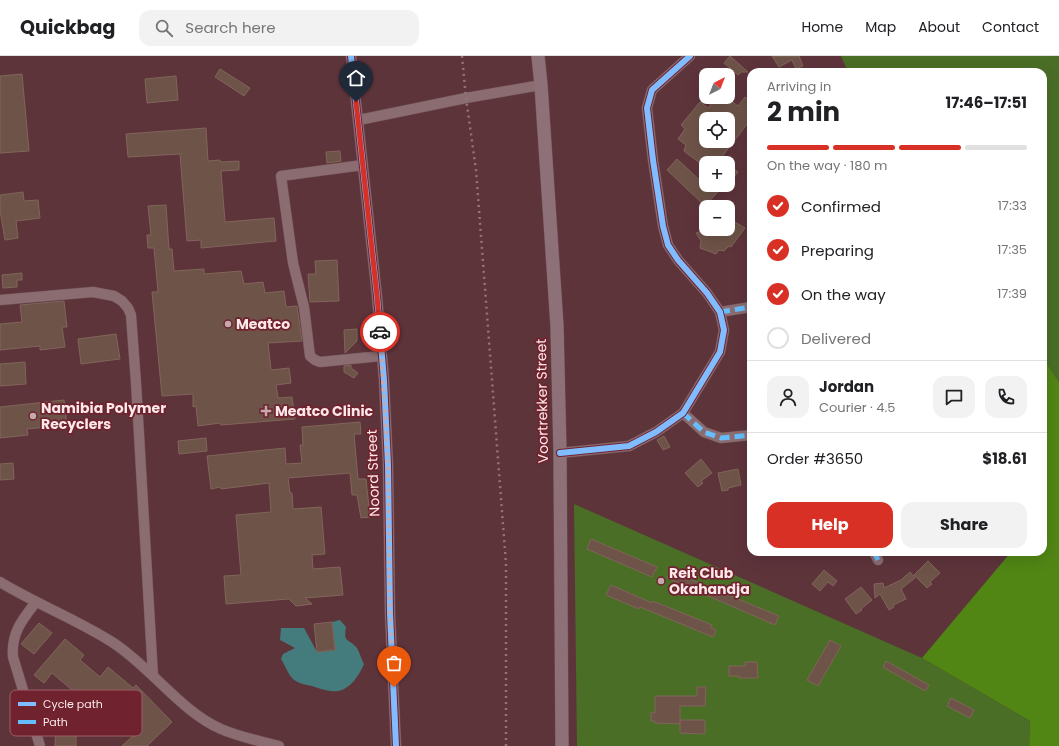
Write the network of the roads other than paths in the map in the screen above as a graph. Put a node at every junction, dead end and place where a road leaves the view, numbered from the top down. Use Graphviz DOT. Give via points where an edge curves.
graph roads {
  1 [pos="351,56"];
  2 [pos="538,56"];
  3 [pos="690,56"];
  4 [pos="541,85"];
  5 [pos="359,120"];
  6 [pos="363,165"];
  7 [pos="0,300"];
  8 [pos="747,308"];
  9 [pos="720,312"];
  10 [pos="381,356"];
  11 [pos="683,413"];
  12 [pos="747,435"];
  13 [pos="560,453"];
  14 [pos="0,582"];
  15 [pos="36,602"];
  16 [pos="153,676"];
  17 [pos="23,690"];
  18 [pos="37,736"];
  19 [pos="40,746"];
  20 [pos="279,746"];
  21 [pos="396,746"];
  22 [pos="562,746"];
  1 -- 5 [label="street, Noord Street"];
  2 -- 4 [label="main road, Voortrekker Street"];
  3 -- 9 [label="street" via="652,90 647,108 653,160 668,245"];
  4 -- 5 [label="street"];
  4 -- 13 [label="main road, Voortrekker Street" via="557,326"];
  5 -- 6 [label="street, Noord Street"];
  6 -- 10 [label="street, Noord Street"];
  6 -- 10 [label="street" via="281,176 310,356 320,362"];
  7 -- 16 [label="street" via="93,292 114,296 122,301 131,315"];
  8 -- 9 [label="street"];
  9 -- 11 [label="street" via="724,330 720,352"];
  10 -- 21 [label="street, Noord Street" via="388,465 390,613"];
  11 -- 12 [label="street" via="704,432 721,438"];
  11 -- 13 [label="street" via="656,432 629,446"];
  13 -- 22 [label="main road, Voortrekker Street"];
  14 -- 15 [label="street"];
  15 -- 16 [label="street" via="112,642"];
  15 -- 17 [label="street" via="20,624 12,646"];
  16 -- 20 [label="street" via="200,717 221,729"];
  18 -- 19 [label="street"];
}
